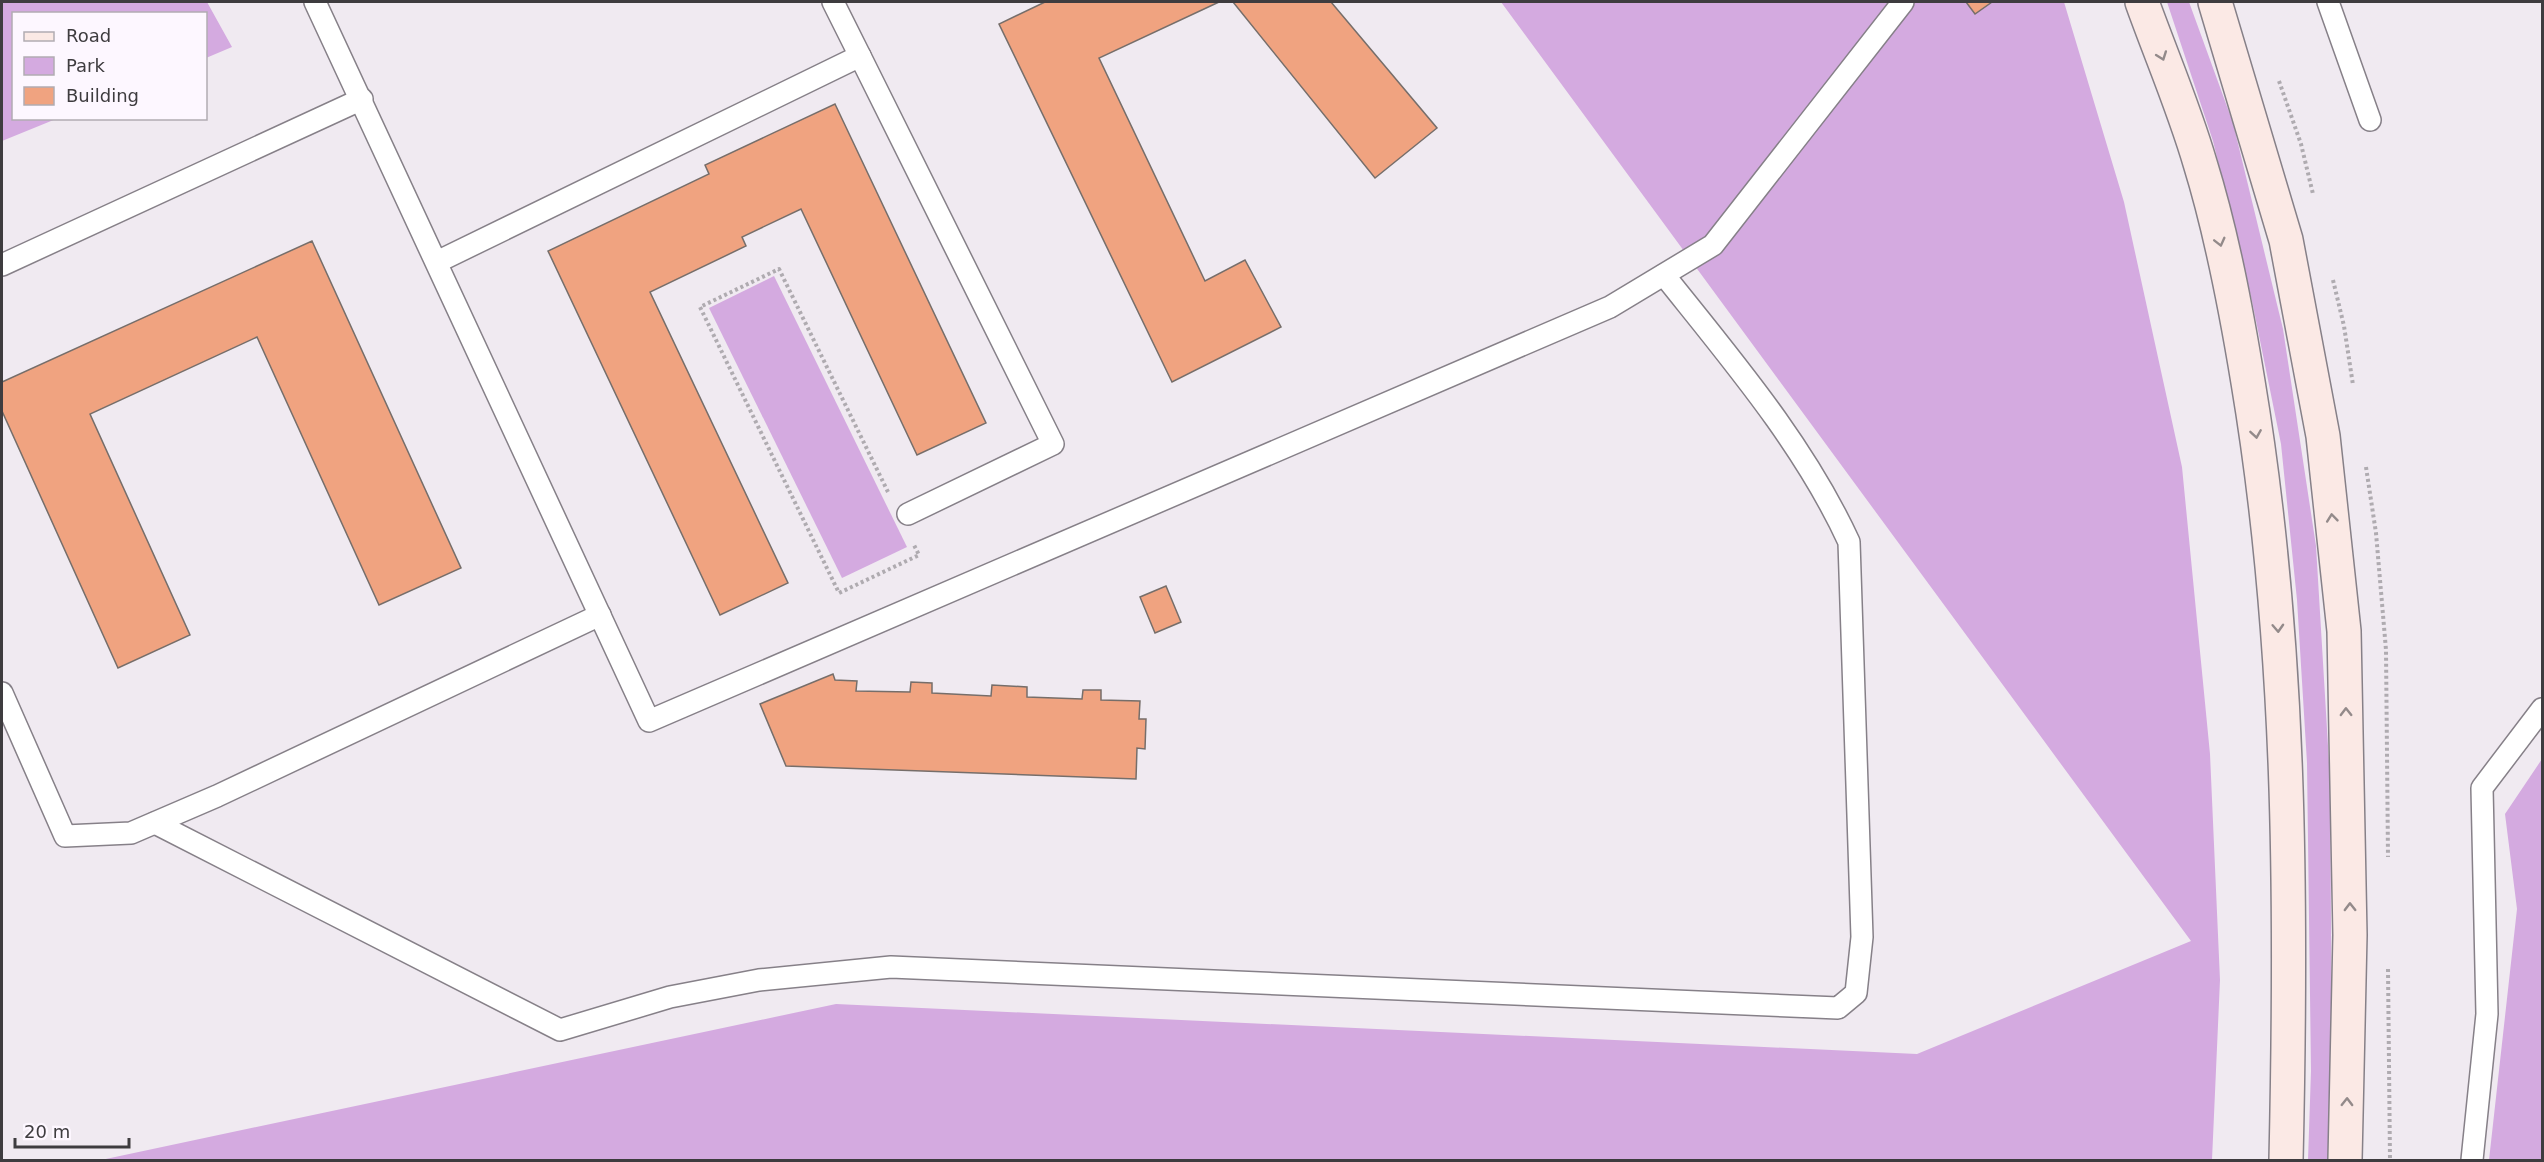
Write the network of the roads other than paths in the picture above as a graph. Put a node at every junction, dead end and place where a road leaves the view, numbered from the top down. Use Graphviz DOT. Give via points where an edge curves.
graph roads {
  1 [pos="315,2"];
  2 [pos="833,2"];
  3 [pos="1903,2"];
  4 [pos="2142,2"];
  5 [pos="2215,2"];
  6 [pos="2328,2"];
  7 [pos="860,56"];
  8 [pos="362,99"];
  9 [pos="2370,120"];
  10 [pos="437,262"];
  11 [pos="2,265"];
  12 [pos="1664,275"];
  13 [pos="904,516"];
  14 [pos="600,615"];
  15 [pos="2,693"];
  16 [pos="2542,709"];
  17 [pos="154,823"];
  18 [pos="2286,1161"];
  19 [pos="2346,1161"];
  20 [pos="2472,1161"];
  1 -- 8 [label="lane"];
  2 -- 7 [label="lane"];
  3 -- 12 [label="lane" via="1713,244"];
  4 -- 18 [label="street, one-way" via="2200,163 2235,305 2259,451 2276,596 2285,757 2289,1014"];
  19 -- 5 [label="street, one-way" via="2350,935 2344,631 2323,436 2286,240"];
  6 -- 9 [label="lane"];
  7 -- 10 [label="lane"];
  7 -- 13 [label="lane" via="1053,444"];
  8 -- 10 [label="lane"];
  8 -- 11 [label="lane"];
  10 -- 14 [label="lane"];
  12 -- 14 [label="lane" via="1610,307 649,721"];
  12 -- 17 [label="lane" via="1754,388 1831,504 1849,542 1862,938 1856,993 1838,1008 891,967 748,982 670,997 560,1030"];
  14 -- 17 [label="lane"];
  15 -- 17 [label="lane" via="65,836 131,833"];
  16 -- 20 [label="lane" via="2482,788 2487,1014"];
}
